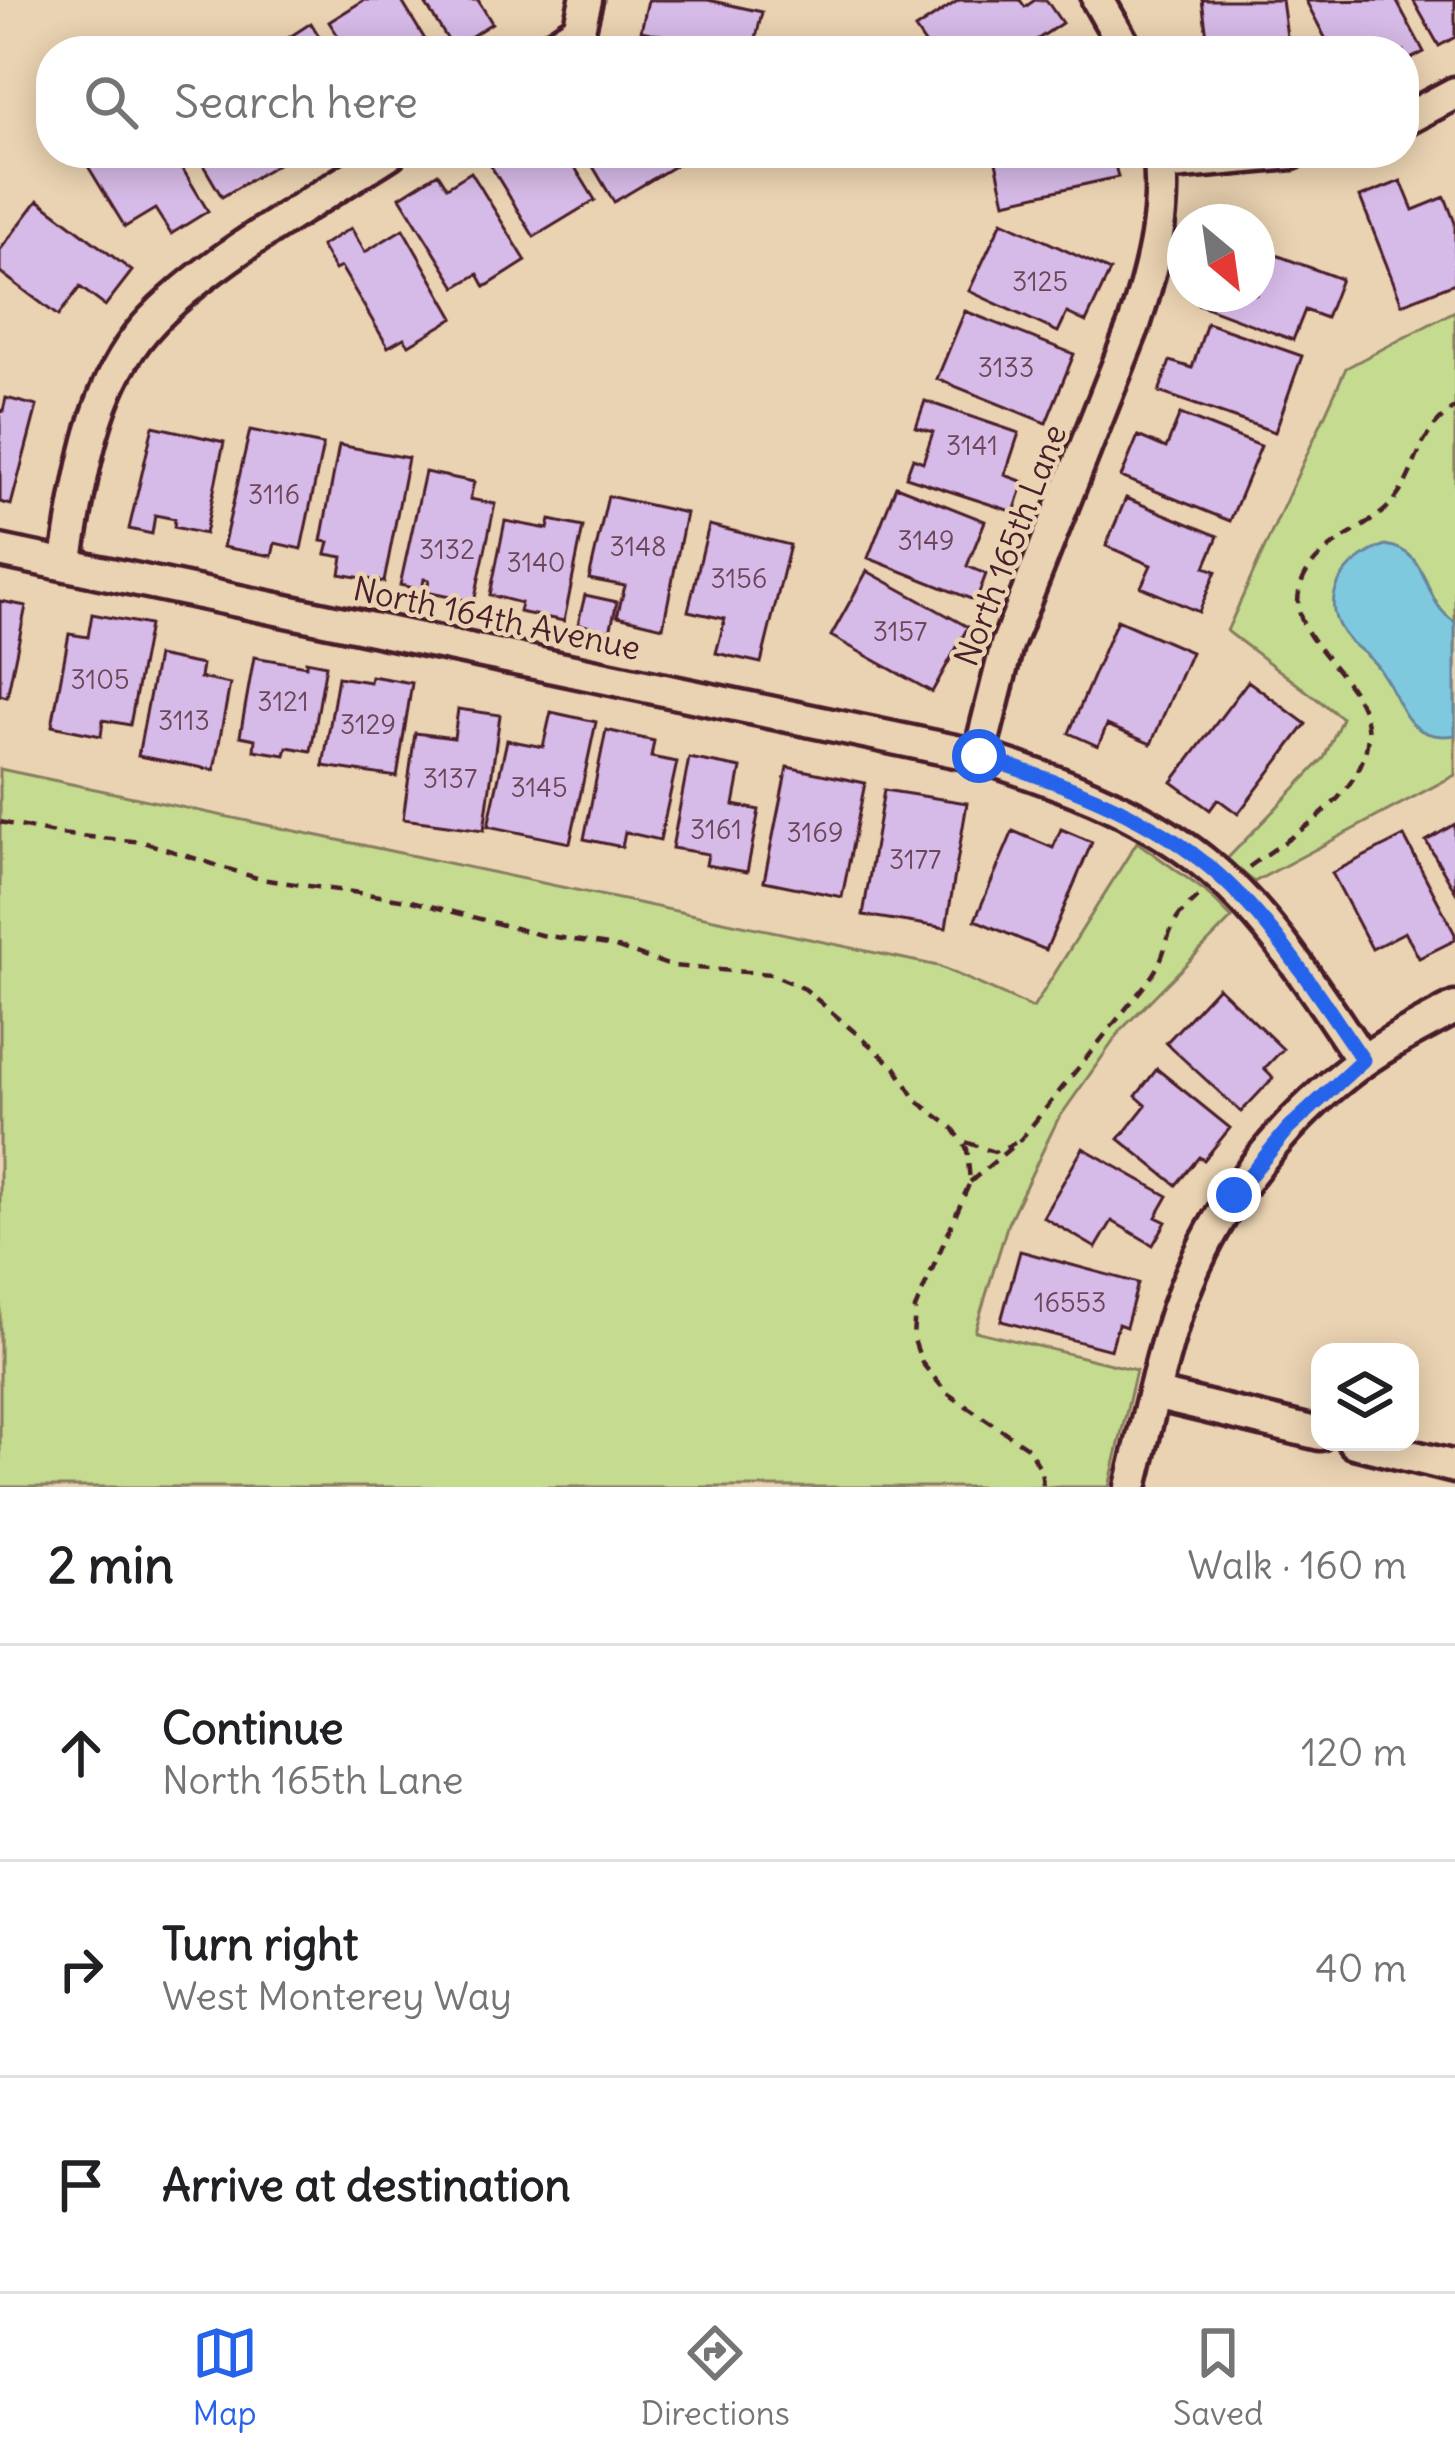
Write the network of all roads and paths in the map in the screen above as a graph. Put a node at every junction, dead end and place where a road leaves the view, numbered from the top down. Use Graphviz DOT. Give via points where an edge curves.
graph roads {
  1 [pos="1098,0"];
  2 [pos="586,1"];
  3 [pos="568,36"];
  4 [pos="1118,36"];
  5 [pos="1455,94"];
  6 [pos="1419,112"];
  7 [pos="367,168"];
  8 [pos="1160,168"];
  9 [pos="1455,407"];
  10 [pos="0,551"];
  11 [pos="66,565"];
  12 [pos="979,756"];
  13 [pos="0,822"];
  14 [pos="1225,881"];
  15 [pos="1455,1008"];
  16 [pos="1363,1060"];
  17 [pos="962,1138"];
  18 [pos="1021,1139"];
  19 [pos="970,1181"];
  20 [pos="1154,1394"];
  21 [pos="1311,1432"];
  22 [pos="1390,1451"];
  23 [pos="1455,1467"];
  24 [pos="1043,1487"];
  25 [pos="1131,1487"];
  1 -- 4 [label="street"];
  2 -- 3 [label="street" via="579,29"];
  5 -- 6 [label="street"];
  7 -- 11 [label="street" via="200,278 138,337 98,416"];
  8 -- 12 [label="street, North 165th Lane" via="1150,275 1007,645"];
  9 -- 14 [label="path" via="1418,448 1396,498 1325,552 1302,581 1303,623 1365,713 1353,778 1322,812"];
  10 -- 11 [label="street, North 164th Avenue"];
  11 -- 12 [label="street, North 164th Avenue"];
  12 -- 14 [label="street" via="1145,823"];
  13 -- 17 [label="path" via="143,842 260,879 408,900 671,966 782,977 882,1055 917,1101"];
  14 -- 16 [label="street"];
  14 -- 18 [label="path" via="1177,916 1155,971"];
  15 -- 16 [label="street"];
  16 -- 20 [label="street" via="1288,1129 1234,1195 1178,1306"];
  17 -- 18 [label="path" via="994,1152"];
  17 -- 19 [label="path"];
  18 -- 19 [label="path"];
  19 -- 24 [label="path" via="915,1309 916,1350 947,1393 1027,1448"];
  20 -- 21 [label="street"];
  20 -- 25 [label="street"];
  22 -- 23 [label="street"];
}
